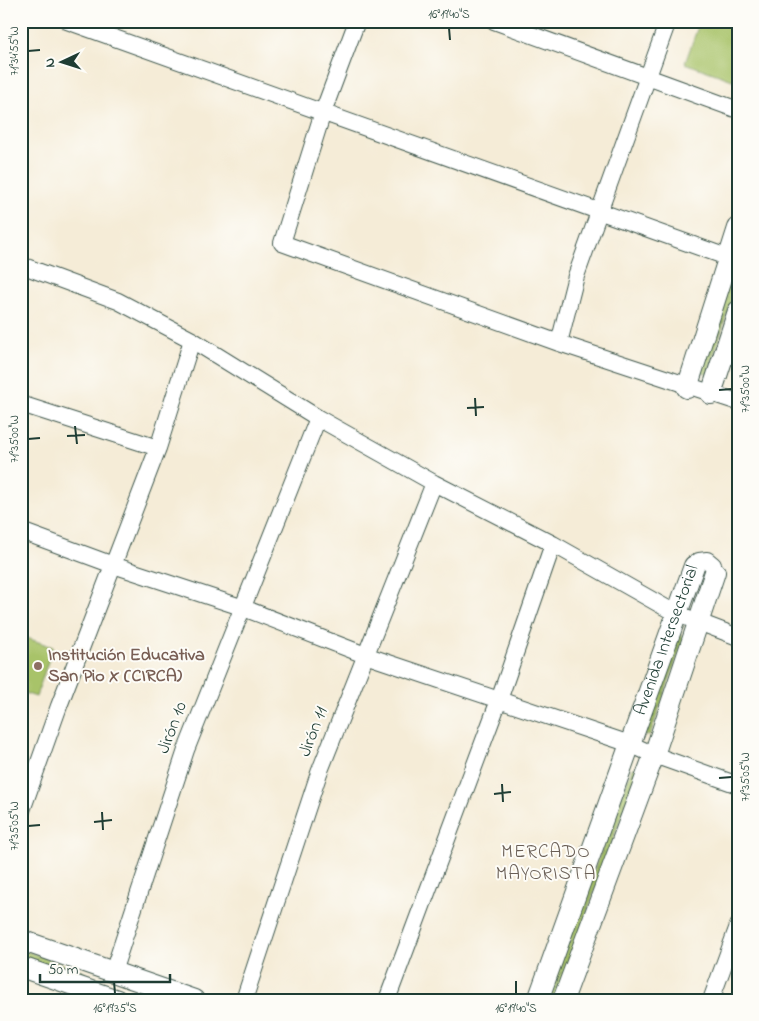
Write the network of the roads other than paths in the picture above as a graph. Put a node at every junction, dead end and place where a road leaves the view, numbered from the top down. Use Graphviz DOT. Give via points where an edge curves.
graph roads {
  1 [pos="67,21"];
  2 [pos="357,21"];
  3 [pos="494,21"];
  4 [pos="668,21"];
  5 [pos="648,76"];
  6 [pos="738,110"];
  7 [pos="323,112"];
  8 [pos="599,212"];
  9 [pos="738,228"];
  10 [pos="732,259"];
  11 [pos="21,265"];
  12 [pos="738,311"];
  13 [pos="192,340"];
  14 [pos="559,344"];
  15 [pos="687,388"];
  16 [pos="711,394"];
  17 [pos="738,402"];
  18 [pos="21,404"];
  19 [pos="318,418"];
  20 [pos="158,448"];
  21 [pos="434,483"];
  22 [pos="21,531"];
  23 [pos="553,544"];
  24 [pos="113,565"];
  25 [pos="694,566"];
  26 [pos="715,572"];
  27 [pos="242,607"];
  28 [pos="675,612"];
  29 [pos="698,622"];
  30 [pos="738,638"];
  31 [pos="365,656"];
  32 [pos="499,700"];
  33 [pos="630,744"];
  34 [pos="654,755"];
  35 [pos="738,784"];
  36 [pos="21,813"];
  37 [pos="738,926"];
  38 [pos="21,940"];
  39 [pos="21,966"];
  40 [pos="113,972"];
  41 [pos="110,998"];
  42 [pos="194,1000"];
  43 [pos="244,1000"];
  44 [pos="387,1000"];
  45 [pos="538,1000"];
  46 [pos="563,1000"];
  47 [pos="711,1000"];
  1 -- 7 [label="street"];
  2 -- 7 [label="street"];
  3 -- 5 [label="street"];
  4 -- 5 [label="street"];
  5 -- 6 [label="street"];
  5 -- 8 [label="street"];
  7 -- 8 [label="street"];
  7 -- 14 [label="street" via="282,243"];
  8 -- 10 [label="street"];
  8 -- 14 [label="street" via="576,276"];
  9 -- 10 [label="street"];
  10 -- 15 [label="street"];
  11 -- 13 [label="street" via="118,301"];
  12 -- 16 [label="street"];
  13 -- 19 [label="street"];
  13 -- 20 [label="street"];
  14 -- 15 [label="street"];
  15 -- 16 [label="street"];
  16 -- 17 [label="street"];
  18 -- 20 [label="street"];
  19 -- 21 [label="street"];
  19 -- 27 [label="street, Jirón 10"];
  20 -- 24 [label="street"];
  21 -- 23 [label="street"];
  21 -- 31 [label="street, Jirón 11"];
  22 -- 24 [label="street"];
  23 -- 28 [label="street"];
  23 -- 32 [label="street"];
  24 -- 27 [label="street"];
  24 -- 36 [label="street"];
  25 -- 26 [label="street, Avenida Intersectorial" via="707,560"];
  25 -- 28 [label="street, Avenida Intersectorial"];
  26 -- 29 [label="street, Avenida Intersectorial"];
  27 -- 31 [label="street"];
  27 -- 40 [label="street, Jirón 10" via="186,750"];
  28 -- 29 [label="street"];
  28 -- 33 [label="street, Avenida Intersectorial"];
  29 -- 30 [label="street"];
  29 -- 34 [label="street, Avenida Intersectorial"];
  31 -- 32 [label="street"];
  31 -- 43 [label="street, Jirón 11" via="319,773"];
  32 -- 33 [label="street"];
  32 -- 44 [label="street"];
  33 -- 34 [label="street"];
  33 -- 45 [label="street, Avenida Intersectorial"];
  34 -- 35 [label="street"];
  34 -- 46 [label="street, Avenida Intersectorial"];
  37 -- 47 [label="street"];
  38 -- 40 [label="street"];
  39 -- 41 [label="street"];
  40 -- 41 [label="street"];
  40 -- 42 [label="street"];
}
